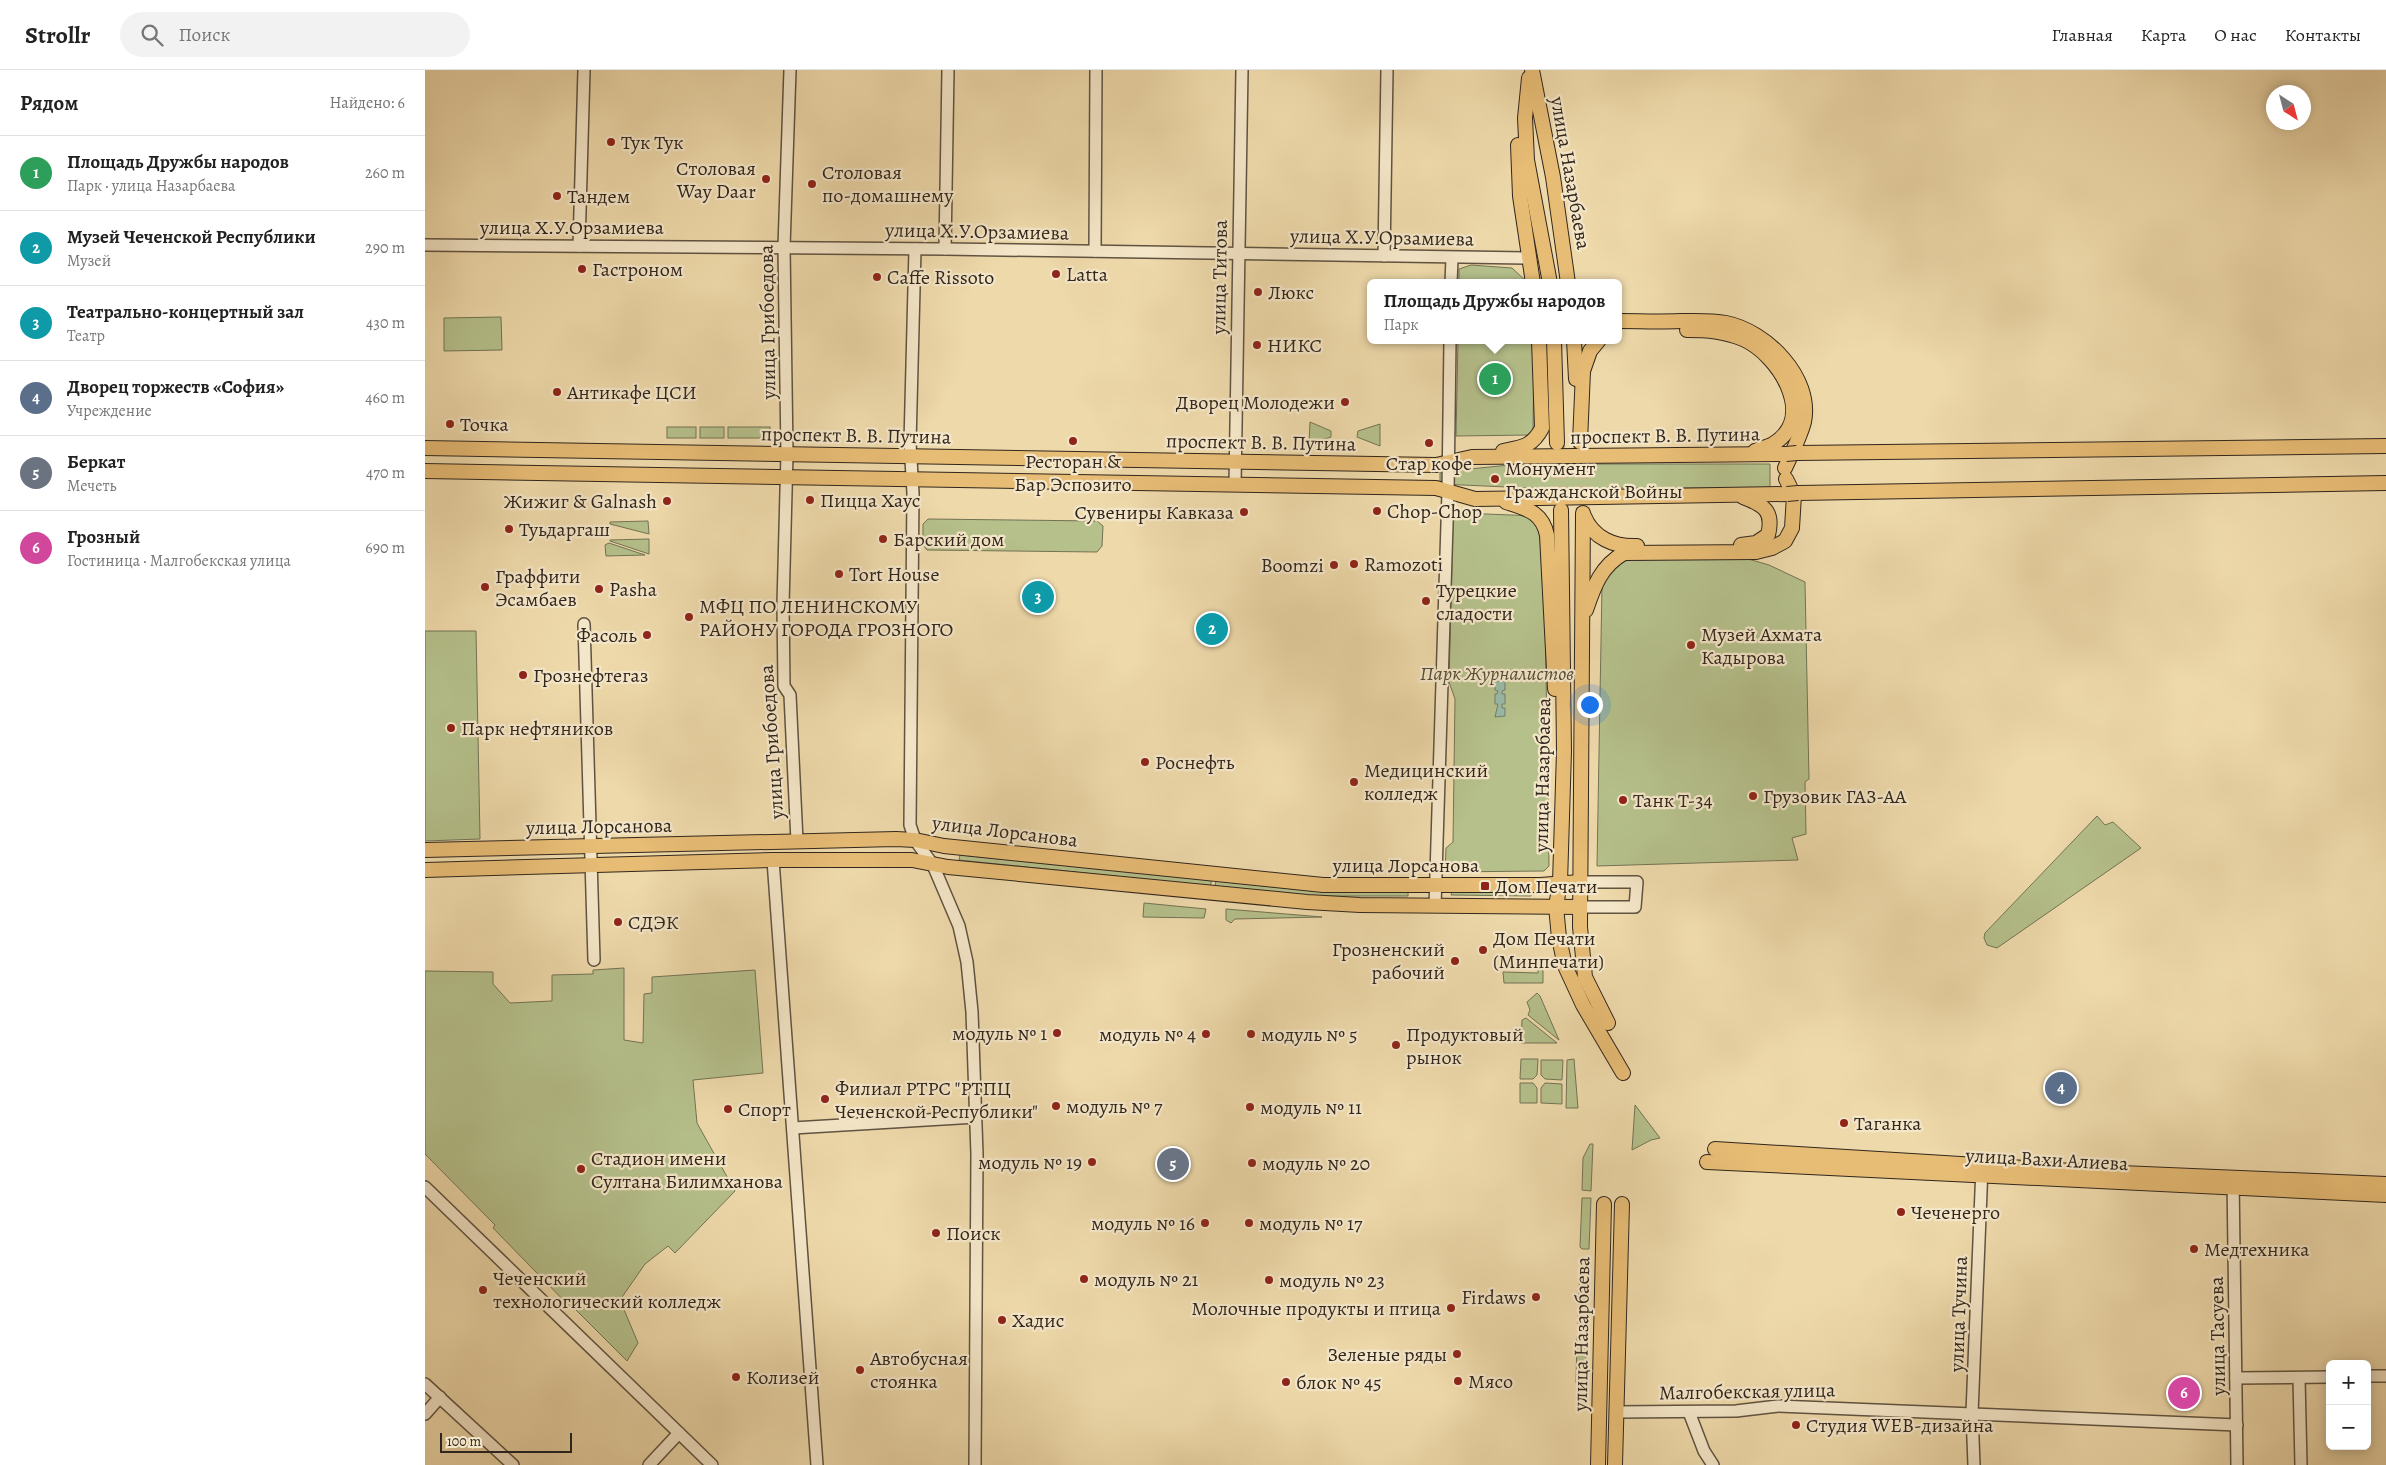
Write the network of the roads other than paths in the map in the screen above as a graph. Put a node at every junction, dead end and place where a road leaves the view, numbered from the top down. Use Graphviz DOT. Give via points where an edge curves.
graph roads {
  1 [pos="585,70"];
  2 [pos="790,70"];
  3 [pos="948,70"];
  4 [pos="1096,70"];
  5 [pos="1242,70"];
  6 [pos="1387,70"];
  7 [pos="1531,70"];
  8 [pos="1527,97"];
  9 [pos="1553,177"];
  10 [pos="425,245"];
  11 [pos="579,246"];
  12 [pos="784,247"];
  13 [pos="915,249"];
  14 [pos="945,249"];
  15 [pos="1095,251"];
  16 [pos="1238,253"];
  17 [pos="1384,256"];
  18 [pos="1452,258"];
  19 [pos="1529,258"];
  20 [pos="1451,279"];
  21 [pos="1532,279"];
  22 [pos="1549,279"];
  23 [pos="1567,279"];
  24 [pos="1577,279"];
  25 [pos="1622,321"];
  26 [pos="1622,331"];
  27 [pos="1450,344"];
  28 [pos="1539,344"];
  29 [pos="1554,344"];
  30 [pos="1574,344"];
  31 [pos="1596,344"];
  32 [pos="1557,444"];
  33 [pos="2386,446"];
  34 [pos="425,448"];
  35 [pos="787,454"];
  36 [pos="1747,454"];
  37 [pos="912,456"];
  38 [pos="1472,457"];
  39 [pos="1786,461"];
  40 [pos="1235,462"];
  41 [pos="1448,462"];
  42 [pos="425,471"];
  43 [pos="786,476"];
  44 [pos="913,479"];
  45 [pos="2386,483"];
  46 [pos="1235,485"];
  47 [pos="1448,492"];
  48 [pos="1787,493"];
  49 [pos="1737,494"];
  50 [pos="1493,499"];
  51 [pos="1561,510"];
  52 [pos="1583,620"];
  53 [pos="584,624"];
  54 [pos="1563,769"];
  55 [pos="915,840"];
  56 [pos="797,841"];
  57 [pos="589,846"];
  58 [pos="425,850"];
  59 [pos="773,860"];
  60 [pos="590,865"];
  61 [pos="933,865"];
  62 [pos="425,870"];
  63 [pos="1580,882"];
  64 [pos="1560,883"];
  65 [pos="1435,886"];
  66 [pos="1435,906"];
  67 [pos="1556,906"];
  68 [pos="1580,907"];
  69 [pos="594,960"];
  70 [pos="1603,1027"];
  71 [pos="1623,1073"];
  72 [pos="976,1117"];
  73 [pos="793,1128"];
  74 [pos="1715,1149"];
  75 [pos="1707,1162"];
  76 [pos="1983,1170"];
  77 [pos="2233,1182"];
  78 [pos="2386,1184"];
  79 [pos="425,1187"];
  80 [pos="2386,1195"];
  81 [pos="1604,1204"];
  82 [pos="1622,1204"];
  83 [pos="2371,1376"];
  84 [pos="2386,1376"];
  85 [pos="2326,1377"];
  86 [pos="2236,1378"];
  87 [pos="2299,1378"];
  88 [pos="425,1384"];
  89 [pos="440,1397"];
  90 [pos="1617,1412"];
  91 [pos="1689,1412"];
  92 [pos="1972,1413"];
  93 [pos="425,1414"];
  94 [pos="2237,1425"];
  95 [pos="679,1433"];
  96 [pos="513,1465"];
  97 [pos="649,1465"];
  98 [pos="712,1465"];
  99 [pos="817,1465"];
  100 [pos="975,1465"];
  101 [pos="1598,1465"];
  102 [pos="1615,1465"];
  103 [pos="1713,1465"];
  104 [pos="1974,1465"];
  105 [pos="2237,1465"];
  106 [pos="2301,1465"];
  1 -- 11 [label="street"];
  2 -- 12 [label="street, улица Грибоедова"];
  3 -- 14 [label="street"];
  4 -- 15 [label="street"];
  5 -- 16 [label="street, улица Титова"];
  6 -- 17 [label="street"];
  7 -- 8 [label="main road, улица Назарбаева"];
  7 -- 9 [label="main road, улица Назарбаева"];
  8 -- 19 [label="main road" via="1518,142 1518,160"];
  8 -- 22 [label="main road, улица Назарбаева" via="1527,160"];
  9 -- 23 [label="main road, улица Назарбаева"];
  9 -- 24 [label="main road" via="1571,240"];
  10 -- 11 [label="street, улица Х.У.Орзамиева"];
  11 -- 12 [label="street, улица Х.У.Орзамиева"];
  12 -- 13 [label="street, улица Х.У.Орзамиева"];
  12 -- 35 [label="street, улица Грибоедова"];
  13 -- 14 [label="street, улица Х.У.Орзамиева"];
  13 -- 37 [label="street"];
  14 -- 15 [label="street, улица Х.У.Орзамиева"];
  15 -- 16 [label="street, улица Х.У.Орзамиева"];
  16 -- 17 [label="street, улица Х.У.Орзамиева"];
  16 -- 40 [label="street, улица Титова"];
  17 -- 18 [label="street, улица Х.У.Орзамиева"];
  18 -- 19 [label="street, улица Х.У.Орзамиева"];
  18 -- 20 [label="street"];
  19 -- 21 [label="main road"];
  25 -- 39 [label="main road" via="1727,323 1754,334 1772,348 1796,377 1804,397 1804,422"];
  26 -- 36 [label="main road" via="1717,330 1745,340 1775,364 1787,384 1794,411 1787,428 1774,443"];
  27 -- 41 [label="street"];
  28 -- 38 [label="main road" via="1542,428 1536,439 1518,448"];
  29 -- 32 [label="main road"];
  30 -- 31 [label="main road" via="1580,442 1583,371"];
  33 -- 39 [label="main road, проспект В. В. Путина"];
  34 -- 35 [label="main road, проспект В. В. Путина"];
  35 -- 37 [label="main road, проспект В. В. Путина"];
  35 -- 43 [label="street, улица Грибоедова"];
  36 -- 38 [label="main road, проспект В. В. Путина"];
  36 -- 39 [label="main road, проспект В. В. Путина"];
  37 -- 40 [label="main road, проспект В. В. Путина"];
  37 -- 44 [label="street"];
  38 -- 41 [label="main road, проспект В. В. Путина"];
  39 -- 48 [label="main road"];
  39 -- 52 [label="main road" via="1794,495 1792,528 1785,541 1756,552 1624,553 1604,568"];
  40 -- 41 [label="main road, проспект В. В. Путина" via="1436,465"];
  40 -- 46 [label="street, улица Титова"];
  41 -- 47 [label="street"];
  42 -- 43 [label="main road"];
  43 -- 44 [label="main road"];
  43 -- 56 [label="street, улица Грибоедова" via="784,686 790,695"];
  44 -- 46 [label="main road"];
  44 -- 55 [label="street" via="910,825"];
  45 -- 48 [label="main road"];
  46 -- 47 [label="main road" via="1436,488"];
  47 -- 50 [label="main road" via="1475,499"];
  47 -- 65 [label="street"];
  48 -- 49 [label="main road"];
  49 -- 50 [label="main road"];
  49 -- 52 [label="main road, улица Назарбаева" via="1760,504 1771,522 1768,535 1756,543 1617,545 1596,535 1583,513"];
  50 -- 54 [label="main road" via="1534,512 1545,522 1557,746"];
  51 -- 54 [label="main road, улица Назарбаева"];
  52 -- 63 [label="main road, улица Назарбаева"];
  53 -- 57 [label="street"];
  54 -- 64 [label="main road, улица Назарбаева"];
  55 -- 56 [label="main road, улица Лорсанова"];
  55 -- 61 [label="street"];
  55 -- 65 [label="main road, улица Лорсанова" via="944,846 1313,884"];
  56 -- 57 [label="main road, улица Лорсанова"];
  57 -- 58 [label="main road, улица Лорсанова"];
  57 -- 60 [label="street"];
  59 -- 60 [label="main road, улица Лорсанова"];
  59 -- 61 [label="main road, улица Лорсанова" via="912,860"];
  59 -- 73 [label="street"];
  60 -- 62 [label="main road, улица Лорсанова"];
  60 -- 69 [label="street"];
  61 -- 66 [label="main road, улица Лорсанова" via="1307,902"];
  61 -- 72 [label="street" via="959,926 967,962"];
  63 -- 64 [label="main road, улица Лорсанова"];
  63 -- 68 [label="main road, улица Назарбаева"];
  63 -- 68 [label="street" via="1637,882 1635,907"];
  64 -- 65 [label="main road, улица Лорсанова"];
  64 -- 67 [label="main road, улица Назарбаева"];
  65 -- 66 [label="street"];
  66 -- 67 [label="main road, улица Лорсанова"];
  67 -- 68 [label="main road, улица Лорсанова"];
  67 -- 70 [label="main road, улица Назарбаева" via="1565,966"];
  68 -- 70 [label="main road, улица Назарбаева" via="1585,977"];
  70 -- 71 [label="main road"];
  72 -- 73 [label="street"];
  72 -- 100 [label="street"];
  73 -- 99 [label="street"];
  74 -- 76 [label="main road, улица Вахи Алиева"];
  75 -- 76 [label="main road, улица Вахи Алиева"];
  76 -- 77 [label="main road, улица Вахи Алиева"];
  76 -- 92 [label="street, улица Тучина"];
  77 -- 78 [label="main road, улица Вахи Алиева"];
  77 -- 80 [label="main road, улица Вахи Алиева"];
  77 -- 86 [label="street, улица Тасуева"];
  79 -- 95 [label="street"];
  81 -- 101 [label="main road, улица Назарбаева"];
  82 -- 90 [label="main road, улица Назарбаева"];
  83 -- 84 [label="street"];
  85 -- 87 [label="street"];
  86 -- 87 [label="street"];
  86 -- 94 [label="street, улица Тасуева"];
  87 -- 106 [label="street"];
  88 -- 89 [label="street"];
  89 -- 93 [label="street"];
  89 -- 96 [label="street"];
  90 -- 91 [label="street, Малгобекская улица"];
  90 -- 102 [label="main road, улица Назарбаева"];
  91 -- 92 [label="street, Малгобекская улица" via="1783,1406"];
  91 -- 103 [label="street"];
  92 -- 94 [label="street, Малгобекская улица"];
  92 -- 104 [label="street, улица Тучина"];
  94 -- 105 [label="street, улица Тасуева"];
  95 -- 97 [label="street"];
  95 -- 98 [label="street"];
}
